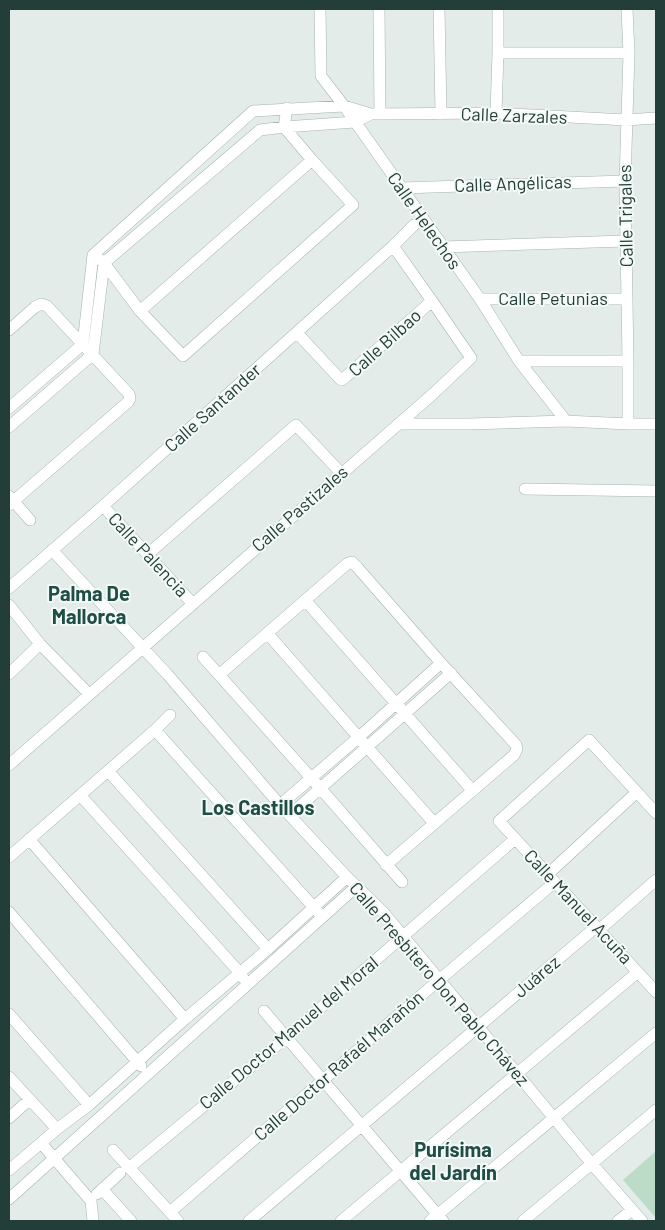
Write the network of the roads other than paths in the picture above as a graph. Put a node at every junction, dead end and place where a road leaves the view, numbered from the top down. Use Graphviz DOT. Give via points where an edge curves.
graph roads {
  1 [pos="320,9"];
  2 [pos="379,9"];
  3 [pos="439,9"];
  4 [pos="498,9"];
  5 [pos="628,9"];
  6 [pos="498,53"];
  7 [pos="628,53"];
  8 [pos="344,106"];
  9 [pos="287,108"];
  10 [pos="375,114"];
  11 [pos="441,114"];
  12 [pos="496,114"];
  13 [pos="656,118"];
  14 [pos="626,120"];
  15 [pos="354,122"];
  16 [pos="284,127"];
  17 [pos="312,160"];
  18 [pos="624,180"];
  19 [pos="401,188"];
  20 [pos="414,225"];
  21 [pos="626,240"];
  22 [pos="393,246"];
  23 [pos="443,247"];
  24 [pos="93,255"];
  25 [pos="104,263"];
  26 [pos="480,299"];
  27 [pos="626,299"];
  28 [pos="432,301"];
  29 [pos="140,311"];
  30 [pos="9,330"];
  31 [pos="296,333"];
  32 [pos="83,344"];
  33 [pos="93,354"];
  34 [pos="519,361"];
  35 [pos="628,361"];
  36 [pos="9,408"];
  37 [pos="566,421"];
  38 [pos="398,424"];
  39 [pos="628,424"];
  40 [pos="656,424"];
  41 [pos="9,427"];
  42 [pos="341,473"];
  43 [pos="525,489"];
  44 [pos="656,491"];
  45 [pos="10,501"];
  46 [pos="103,506"];
  47 [pos="30,520"];
  48 [pos="52,550"];
  49 [pos="148,554"];
  50 [pos="9,588"];
  51 [pos="305,600"];
  52 [pos="193,604"];
  53 [pos="9,605"];
  54 [pos="267,633"];
  55 [pos="40,644"];
  56 [pos="143,647"];
  57 [pos="203,657"];
  58 [pos="441,663"];
  59 [pos="450,673"];
  60 [pos="9,674"];
  61 [pos="219,675"];
  62 [pos="89,694"];
  63 [pos="396,704"];
  64 [pos="405,714"];
  65 [pos="170,715"];
  66 [pos="155,730"];
  67 [pos="359,737"];
  68 [pos="368,747"];
  69 [pos="9,764"];
  70 [pos="108,771"];
  71 [pos="312,778"];
  72 [pos="321,788"];
  73 [pos="472,790"];
  74 [pos="637,792"];
  75 [pos="80,795"];
  76 [pos="280,805"];
  77 [pos="656,813"];
  78 [pos="290,815"];
  79 [pos="434,823"];
  80 [pos="515,838"];
  81 [pos="29,839"];
  82 [pos="9,857"];
  83 [pos="386,865"];
  84 [pos="347,877"];
  85 [pos="551,878"];
  86 [pos="656,880"];
  87 [pos="402,882"];
  88 [pos="357,886"];
  89 [pos="315,907"];
  90 [pos="9,912"];
  91 [pos="322,917"];
  92 [pos="598,928"];
  93 [pos="403,936"];
  94 [pos="268,949"];
  95 [pos="638,972"];
  96 [pos="240,973"];
  97 [pos="652,979"];
  98 [pos="438,980"];
  99 [pos="247,984"];
  100 [pos="656,992"];
  101 [pos="264,1011"];
  102 [pos="9,1014"];
  103 [pos="185,1019"];
  104 [pos="478,1027"];
  105 [pos="656,1032"];
  106 [pos="287,1037"];
  107 [pos="137,1062"];
  108 [pos="147,1074"];
  109 [pos="517,1074"];
  110 [pos="9,1077"];
  111 [pos="324,1079"];
  112 [pos="29,1100"];
  113 [pos="89,1106"];
  114 [pos="656,1110"];
  115 [pos="553,1117"];
  116 [pos="9,1118"];
  117 [pos="362,1126"];
  118 [pos="57,1129"];
  119 [pos="41,1144"];
  120 [pos="113,1150"];
  121 [pos="55,1158"];
  122 [pos="592,1164"];
  123 [pos="9,1170"];
  124 [pos="125,1170"];
  125 [pos="401,1171"];
  126 [pos="102,1189"];
  127 [pos="9,1199"];
  128 [pos="91,1201"];
  129 [pos="632,1210"];
  130 [pos="170,1212"];
  131 [pos="437,1219"];
  132 [pos="93,1221"];
  133 [pos="131,1221"];
  134 [pos="178,1221"];
  135 [pos="249,1221"];
  136 [pos="341,1221"];
  137 [pos="523,1221"];
  138 [pos="618,1221"];
  139 [pos="642,1221"];
  1 -- 8 [label="street, Calle Helechos" via="321,76"];
  2 -- 10 [label="street"];
  3 -- 11 [label="street"];
  4 -- 6 [label="street"];
  5 -- 7 [label="street, Calle Trigales"];
  6 -- 7 [label="street"];
  6 -- 12 [label="street"];
  7 -- 14 [label="street, Calle Trigales"];
  8 -- 9 [label="street, Calle Zarzales"];
  8 -- 10 [label="street, Calle Zarzales"];
  8 -- 15 [label="street, Calle Helechos"];
  9 -- 16 [label="street"];
  9 -- 24 [label="street, Calle Zarzales" via="253,111"];
  10 -- 11 [label="street, Calle Zarzales"];
  10 -- 15 [label="street, Calle Zarzales"];
  11 -- 12 [label="street, Calle Zarzales"];
  12 -- 14 [label="street, Calle Zarzales"];
  13 -- 14 [label="street, Calle Zarzales"];
  14 -- 18 [label="street, Calle Trigales"];
  15 -- 16 [label="street"];
  15 -- 19 [label="street, Calle Helechos"];
  16 -- 17 [label="street"];
  16 -- 25 [label="street" via="260,130"];
  17 -- 29 [label="street"];
  17 -- 29 [label="street" via="353,205 183,356"];
  18 -- 19 [label="street, Calle Angélicas"];
  18 -- 21 [label="street, Calle Trigales"];
  19 -- 23 [label="street, Calle Helechos"];
  20 -- 22 [label="street, Calle Santander"];
  21 -- 23 [label="street"];
  21 -- 27 [label="street, Calle Trigales"];
  22 -- 28 [label="street"];
  22 -- 31 [label="street, Calle Santander"];
  23 -- 26 [label="street, Calle Helechos"];
  24 -- 25 [label="street"];
  24 -- 32 [label="street"];
  25 -- 29 [label="street"];
  25 -- 33 [label="street"];
  26 -- 27 [label="street, Calle Petunias"];
  26 -- 34 [label="street, Calle Helechos"];
  27 -- 35 [label="street, Calle Trigales"];
  28 -- 31 [label="street, Calle Bilbao" via="342,380"];
  28 -- 38 [label="street, Calle Pastizales" via="471,358"];
  30 -- 32 [label="street" via="41,304 47,306"];
  31 -- 46 [label="street, Calle Santander"];
  32 -- 33 [label="street"];
  32 -- 36 [label="street"];
  33 -- 41 [label="street"];
  33 -- 45 [label="street" via="129,394 128,402"];
  34 -- 35 [label="street"];
  34 -- 37 [label="street, Calle Helechos"];
  35 -- 39 [label="street, Calle Trigales"];
  37 -- 38 [label="street"];
  37 -- 39 [label="street"];
  38 -- 42 [label="street, Calle Pastizales"];
  39 -- 40 [label="street"];
  42 -- 49 [label="street" via="296,425"];
  42 -- 52 [label="street, Calle Pastizales"];
  43 -- 44 [label="street"];
  45 -- 47 [label="street"];
  46 -- 48 [label="street, Calle Santander"];
  46 -- 49 [label="street, Calle Palencia"];
  48 -- 50 [label="street, Calle Santander"];
  48 -- 56 [label="street, Calle Presbítero Don Pablo Chávez"];
  49 -- 52 [label="street, Calle Palencia"];
  51 -- 54 [label="street"];
  51 -- 58 [label="street" via="352,562"];
  51 -- 63 [label="street"];
  52 -- 56 [label="street, Calle Pastizales"];
  53 -- 55 [label="street"];
  54 -- 61 [label="street"];
  54 -- 67 [label="street"];
  55 -- 60 [label="street"];
  55 -- 62 [label="street"];
  56 -- 62 [label="street, Calle Pastizales"];
  56 -- 76 [label="street, Calle Presbítero Don Pablo Chávez"];
  57 -- 61 [label="street"];
  58 -- 59 [label="street"];
  58 -- 63 [label="street"];
  59 -- 64 [label="street"];
  59 -- 73 [label="street" via="517,749"];
  61 -- 71 [label="street"];
  62 -- 69 [label="street, Calle Pastizales"];
  63 -- 64 [label="street"];
  63 -- 67 [label="street"];
  64 -- 68 [label="street"];
  64 -- 73 [label="street"];
  65 -- 66 [label="street"];
  66 -- 70 [label="street"];
  66 -- 89 [label="street"];
  67 -- 68 [label="street"];
  67 -- 71 [label="street"];
  68 -- 72 [label="street"];
  68 -- 79 [label="street"];
  70 -- 75 [label="street"];
  70 -- 94 [label="street"];
  71 -- 72 [label="street"];
  71 -- 76 [label="street"];
  72 -- 78 [label="street"];
  72 -- 83 [label="street"];
  73 -- 79 [label="street"];
  74 -- 77 [label="street"];
  74 -- 80 [label="street, Calle Manuel Acuña" via="589,740 499,821"];
  74 -- 85 [label="street, Calle Doctor Rafaél Marañón"];
  75 -- 81 [label="street"];
  75 -- 96 [label="street"];
  76 -- 78 [label="street, Calle Presbítero Don Pablo Chávez"];
  78 -- 84 [label="street, Calle Presbítero Don Pablo Chávez"];
  79 -- 83 [label="street"];
  80 -- 85 [label="street, Calle Manuel Acuña"];
  80 -- 93 [label="street, Calle Doctor Manuel del Moral"];
  81 -- 82 [label="street"];
  81 -- 103 [label="street"];
  83 -- 87 [label="street"];
  84 -- 88 [label="street, Calle Presbítero Don Pablo Chávez"];
  84 -- 89 [label="street"];
  85 -- 92 [label="street, Calle Manuel Acuña"];
  85 -- 98 [label="street, Calle Doctor Rafaél Marañón"];
  86 -- 92 [label="street, Juárez"];
  88 -- 91 [label="street"];
  88 -- 93 [label="street, Calle Presbítero Don Pablo Chávez"];
  89 -- 91 [label="street"];
  89 -- 94 [label="street"];
  90 -- 107 [label="street"];
  91 -- 99 [label="street"];
  92 -- 95 [label="street, Calle Manuel Acuña"];
  92 -- 104 [label="street, Juárez"];
  93 -- 98 [label="street, Calle Presbítero Don Pablo Chávez"];
  93 -- 106 [label="street, Calle Doctor Manuel del Moral"];
  94 -- 96 [label="street"];
  95 -- 97 [label="street, Calle Manuel Acuña"];
  95 -- 109 [label="street"];
  96 -- 99 [label="street"];
  96 -- 103 [label="street"];
  97 -- 100 [label="street, Calle Manuel Acuña"];
  98 -- 104 [label="street, Calle Presbítero Don Pablo Chávez"];
  98 -- 111 [label="street, Calle Doctor Rafaél Marañón"];
  99 -- 108 [label="street"];
  101 -- 106 [label="street"];
  102 -- 113 [label="street"];
  103 -- 107 [label="street"];
  104 -- 109 [label="street, Calle Presbítero Don Pablo Chávez"];
  104 -- 117 [label="street, Juárez"];
  105 -- 115 [label="street"];
  106 -- 111 [label="street"];
  106 -- 124 [label="street, Calle Doctor Manuel del Moral"];
  107 -- 108 [label="street"];
  107 -- 113 [label="street"];
  108 -- 121 [label="street"];
  109 -- 115 [label="street, Calle Presbítero Don Pablo Chávez"];
  109 -- 125 [label="street"];
  110 -- 112 [label="street"];
  111 -- 117 [label="street"];
  111 -- 130 [label="street, Calle Doctor Rafaél Marañón"];
  112 -- 116 [label="street"];
  112 -- 118 [label="street"];
  113 -- 118 [label="street"];
  114 -- 122 [label="street"];
  115 -- 122 [label="street, Calle Presbítero Don Pablo Chávez"];
  115 -- 131 [label="street"];
  117 -- 125 [label="street"];
  117 -- 135 [label="street, Juárez"];
  118 -- 119 [label="street"];
  119 -- 121 [label="street"];
  119 -- 123 [label="street"];
  120 -- 124 [label="street"];
  121 -- 127 [label="street"];
  121 -- 128 [label="street"];
  122 -- 129 [label="street, Calle Presbítero Don Pablo Chávez"];
  122 -- 137 [label="street"];
  124 -- 126 [label="street, Calle Doctor Manuel del Moral"];
  124 -- 130 [label="street"];
  125 -- 131 [label="street"];
  125 -- 136 [label="street"];
  126 -- 128 [label="street, Calle Doctor Manuel del Moral"];
  126 -- 133 [label="street"];
  128 -- 132 [label="street"];
  129 -- 138 [label="street"];
  129 -- 139 [label="street, Calle Presbítero Don Pablo Chávez"];
  130 -- 134 [label="street"];
}
